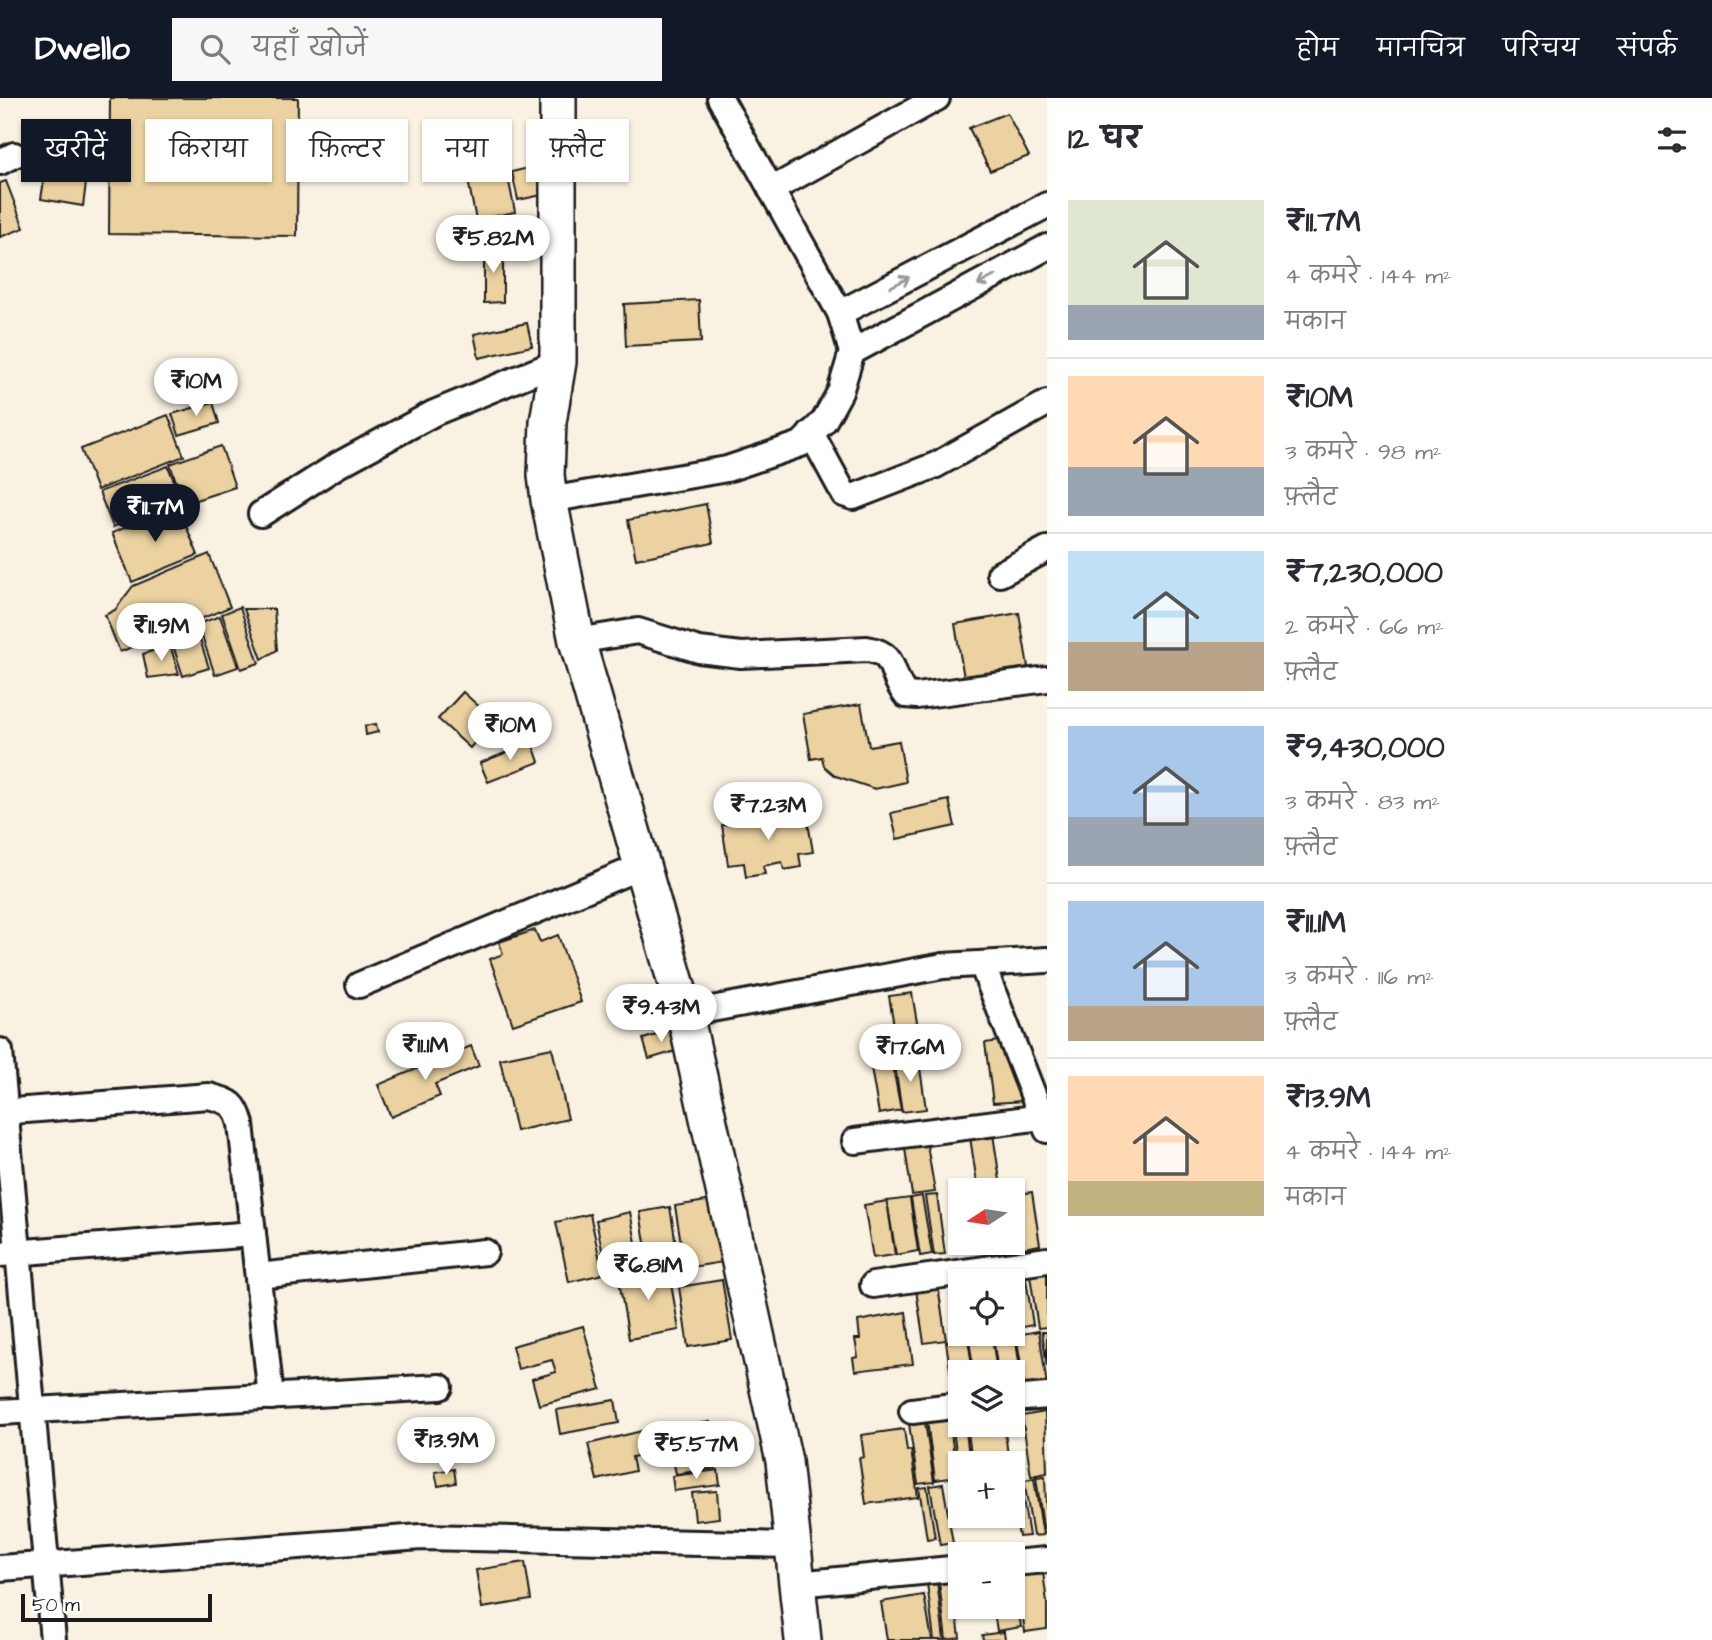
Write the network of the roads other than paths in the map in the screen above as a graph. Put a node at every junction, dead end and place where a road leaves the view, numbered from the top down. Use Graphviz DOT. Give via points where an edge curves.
graph roads {
  1 [pos="558,98"];
  2 [pos="720,98"];
  3 [pos="937,98"];
  4 [pos="771,190"];
  5 [pos="1047,205"];
  6 [pos="1047,247"];
  7 [pos="840,313"];
  8 [pos="852,352"];
  9 [pos="558,362"];
  10 [pos="1047,402"];
  11 [pos="811,433"];
  12 [pos="548,487"];
  13 [pos="261,514"];
  14 [pos="1047,549"];
  15 [pos="1000,574"];
  16 [pos="577,640"];
  17 [pos="1047,679"];
  18 [pos="642,866"];
  19 [pos="1047,960"];
  20 [pos="982,964"];
  21 [pos="359,985"];
  22 [pos="685,1014"];
  23 [pos="0,1051"];
  24 [pos="3,1112"];
  25 [pos="1044,1124"];
  26 [pos="855,1141"];
  27 [pos="253,1234"];
  28 [pos="485,1252"];
  29 [pos="9,1253"];
  30 [pos="1047,1260"];
  31 [pos="258,1276"];
  32 [pos="873,1285"];
  33 [pos="440,1387"];
  34 [pos="1047,1396"];
  35 [pos="271,1397"];
  36 [pos="1025,1398"];
  37 [pos="948,1406"];
  38 [pos="33,1410"];
  39 [pos="912,1410"];
  40 [pos="0,1412"];
  41 [pos="793,1545"];
  42 [pos="1047,1560"];
  43 [pos="1025,1562"];
  44 [pos="47,1564"];
  45 [pos="0,1568"];
  46 [pos="948,1569"];
  47 [pos="797,1584"];
  48 [pos="54,1640"];
  49 [pos="803,1640"];
  1 -- 9 [label="main road"];
  2 -- 4 [label="street"];
  3 -- 4 [label="street"];
  4 -- 7 [label="street"];
  7 -- 5 [label="street, one-way"];
  6 -- 8 [label="street, one-way"];
  7 -- 8 [label="street"];
  8 -- 11 [label="street" via="840,392 824,421"];
  9 -- 12 [label="main road" via="548,422"];
  9 -- 13 [label="street" via="434,413"];
  10 -- 11 [label="street" via="936,465 853,497 844,494"];
  11 -- 12 [label="street" via="801,444 727,470"];
  12 -- 16 [label="main road"];
  14 -- 15 [label="street"];
  16 -- 17 [label="street" via="638,631 699,650 741,655 881,651 890,659 897,684 906,695 917,696"];
  16 -- 18 [label="main road"];
  18 -- 21 [label="street"];
  18 -- 22 [label="main road"];
  19 -- 20 [label="street"];
  20 -- 22 [label="street" via="943,966"];
  20 -- 25 [label="street"];
  22 -- 41 [label="main road" via="784,1461"];
  23 -- 24 [label="street"];
  24 -- 27 [label="street" via="209,1096 229,1101 241,1124"];
  24 -- 29 [label="street"];
  25 -- 26 [label="street"];
  27 -- 29 [label="street"];
  27 -- 31 [label="street"];
  28 -- 31 [label="street"];
  29 -- 38 [label="street"];
  30 -- 32 [label="street"];
  31 -- 35 [label="street"];
  33 -- 35 [label="street"];
  34 -- 36 [label="street"];
  35 -- 38 [label="street"];
  37 -- 39 [label="street"];
  38 -- 40 [label="street"];
  38 -- 44 [label="street"];
  41 -- 44 [label="street" via="421,1537"];
  41 -- 47 [label="main road"];
  42 -- 43 [label="street"];
  44 -- 45 [label="street"];
  44 -- 48 [label="street"];
  46 -- 47 [label="street"];
  47 -- 49 [label="main road"];
}
